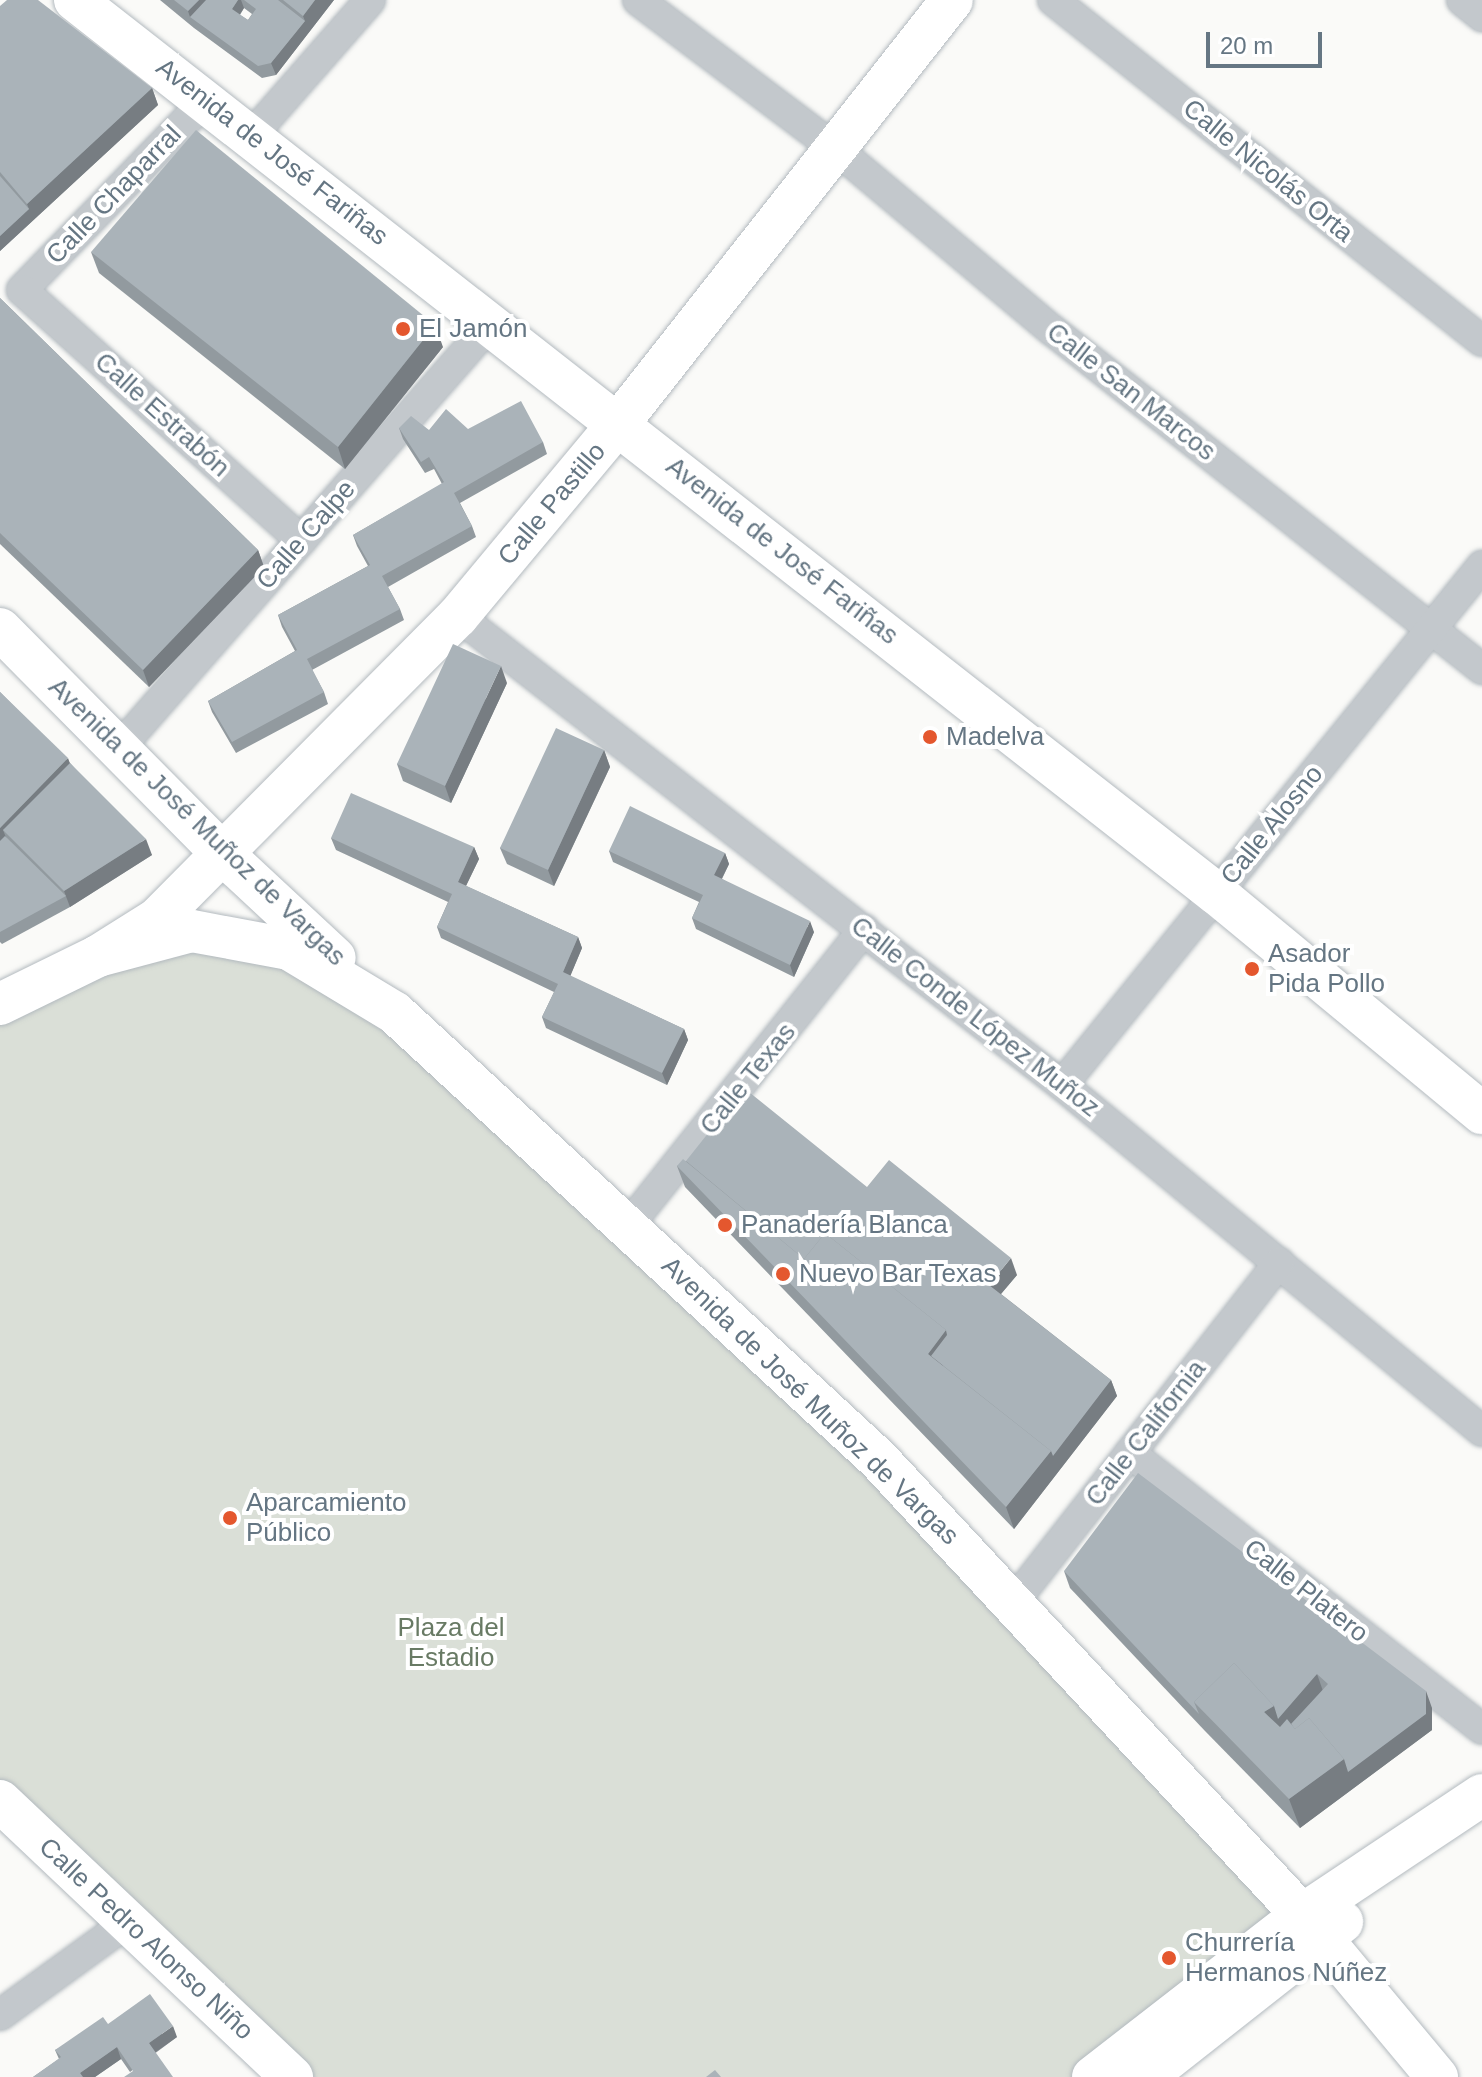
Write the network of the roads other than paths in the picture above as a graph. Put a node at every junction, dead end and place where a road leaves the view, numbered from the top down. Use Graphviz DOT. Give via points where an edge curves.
graph roads {
  1 [pos="75,0"];
  2 [pos="370,0"];
  3 [pos="638,0"];
  4 [pos="952,0"];
  5 [pos="1053,0"];
  6 [pos="1462,0"];
  7 [pos="1482,16"];
  8 [pos="207,99"];
  9 [pos="252,135"];
  10 [pos="836,149"];
  11 [pos="22,290"];
  12 [pos="491,323"];
  13 [pos="1482,341"];
  14 [pos="619,423"];
  15 [pos="301,540"];
  16 [pos="1482,566"];
  17 [pos="458,616"];
  18 [pos="0,629"];
  19 [pos="1431,629"];
  20 [pos="1482,669"];
  21 [pos="120,747"];
  22 [pos="224,855"];
  23 [pos="1217,894"];
  24 [pos="864,929"];
  25 [pos="98,956"];
  26 [pos="0,1004"];
  27 [pos="395,1013"];
  28 [pos="1062,1085"];
  29 [pos="1482,1113"];
  30 [pos="628,1226"];
  31 [pos="1279,1263"];
  32 [pos="1482,1431"];
  33 [pos="1130,1453"];
  34 [pos="1013,1603"];
  35 [pos="1482,1729"];
  36 [pos="1482,1795"];
  37 [pos="0,1801"];
  38 [pos="1482,1803"];
  39 [pos="128,1922"];
  40 [pos="1312,1927"];
  41 [pos="0,2015"];
  42 [pos="292,2077"];
  43 [pos="1093,2077"];
  44 [pos="1145,2077"];
  45 [pos="1437,2077"];
  1 -- 8 [label="street, Avenida de José Fariñas"];
  2 -- 9 [label="street"];
  3 -- 10 [label="street, Calle San Marcos"];
  4 -- 10 [label="street, Calle Pastillo"];
  5 -- 13 [label="street, Calle Nicolás Orta"];
  6 -- 7 [label="street"];
  8 -- 9 [label="street, Avenida de José Fariñas"];
  8 -- 11 [label="street, Calle Chaparral"];
  9 -- 12 [label="street, Avenida de José Fariñas"];
  10 -- 14 [label="street, Calle Pastillo"];
  10 -- 19 [label="street, Calle San Marcos" via="1052,330"];
  11 -- 15 [label="street, Calle Estrabón"];
  12 -- 14 [label="street, Avenida de José Fariñas"];
  12 -- 15 [label="street, Calle Calpe"];
  14 -- 17 [label="street, Calle Pastillo"];
  14 -- 23 [label="street, Avenida de José Fariñas"];
  15 -- 21 [label="street, Calle Calpe"];
  16 -- 19 [label="street, Calle Alosno"];
  17 -- 22 [label="street, Calle Pastillo"];
  17 -- 24 [label="street, Calle Conde López Muñoz"];
  18 -- 21 [label="street, Avenida de José Muñoz de Vargas"];
  19 -- 20 [label="street, Calle San Marcos"];
  19 -- 23 [label="street, Calle Alosno"];
  21 -- 22 [label="street, Avenida de José Muñoz de Vargas"];
  22 -- 25 [label="street, Calle Pastillo" via="157,919"];
  22 -- 27 [label="street, Avenida de José Muñoz de Vargas"];
  23 -- 28 [label="street, Calle Alosno"];
  23 -- 29 [label="street, Avenida de José Fariñas"];
  24 -- 28 [label="street, Calle Conde López Muñoz"];
  24 -- 30 [label="street, Calle Texas"];
  25 -- 26 [label="street"];
  25 -- 27 [label="street, Avenida de José Muñoz de Vargas" via="192,931 289,949"];
  27 -- 30 [label="street, Avenida de José Muñoz de Vargas"];
  28 -- 31 [label="street, Calle Conde López Muñoz"];
  30 -- 34 [label="street, Avenida de José Muñoz de Vargas" via="878,1459"];
  31 -- 32 [label="street, Calle Conde López Muñoz"];
  31 -- 33 [label="street, Calle California"];
  33 -- 34 [label="street, Calle California"];
  33 -- 35 [label="street, Calle Platero"];
  34 -- 40 [label="street, Avenida de José Muñoz de Vargas"];
  36 -- 40 [label="street"];
  37 -- 39 [label="street, Calle Pedro Alonso Niño"];
  38 -- 40 [label="street"];
  39 -- 41 [label="street"];
  39 -- 42 [label="street, Calle Pedro Alonso Niño"];
  40 -- 43 [label="street"];
  40 -- 44 [label="street"];
  40 -- 45 [label="street, Avenida de José Muñoz de Vargas"];
}
